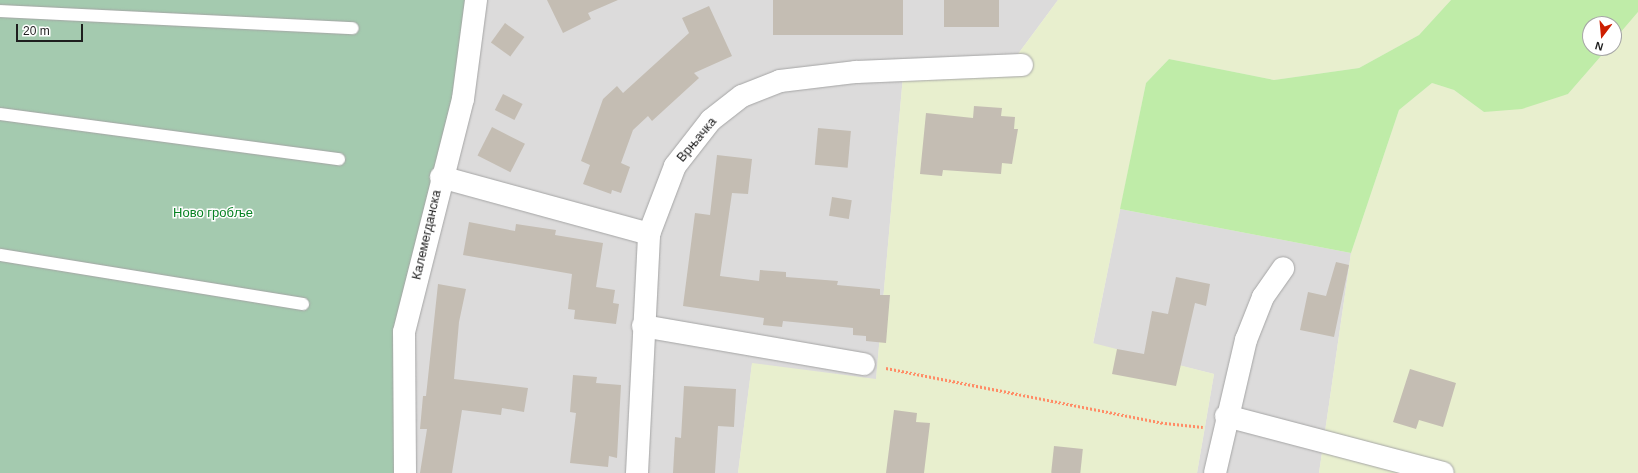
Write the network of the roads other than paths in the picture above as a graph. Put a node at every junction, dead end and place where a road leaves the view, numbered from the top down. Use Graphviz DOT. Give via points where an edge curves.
graph roads {
  1 [pos="476,0"];
  2 [pos="0,11"];
  3 [pos="353,28"];
  4 [pos="1022,65"];
  5 [pos="0,114"];
  6 [pos="339,159"];
  7 [pos="441,177"];
  8 [pos="649,234"];
  9 [pos="0,255"];
  10 [pos="1283,268"];
  11 [pos="303,304"];
  12 [pos="643,326"];
  13 [pos="864,364"];
  14 [pos="1225,421"];
  15 [pos="404,473"];
  16 [pos="637,473"];
  17 [pos="1215,473"];
  18 [pos="1443,473"];
  1 -- 7 [label="street, Калемегданска" via="462,99"];
  2 -- 3 [label="lane"];
  4 -- 8 [label="street, Врњачка" via="823,75 760,87 711,120 691,142 675,166"];
  5 -- 6 [label="lane"];
  7 -- 8 [label="street"];
  7 -- 15 [label="street, Калемегданска" via="404,332"];
  8 -- 12 [label="street, Врњачка"];
  9 -- 11 [label="lane"];
  10 -- 14 [label="street" via="1263,297 1246,340"];
  12 -- 13 [label="street"];
  12 -- 16 [label="street, Врњачка"];
  14 -- 17 [label="street"];
  14 -- 18 [label="street"];
}
